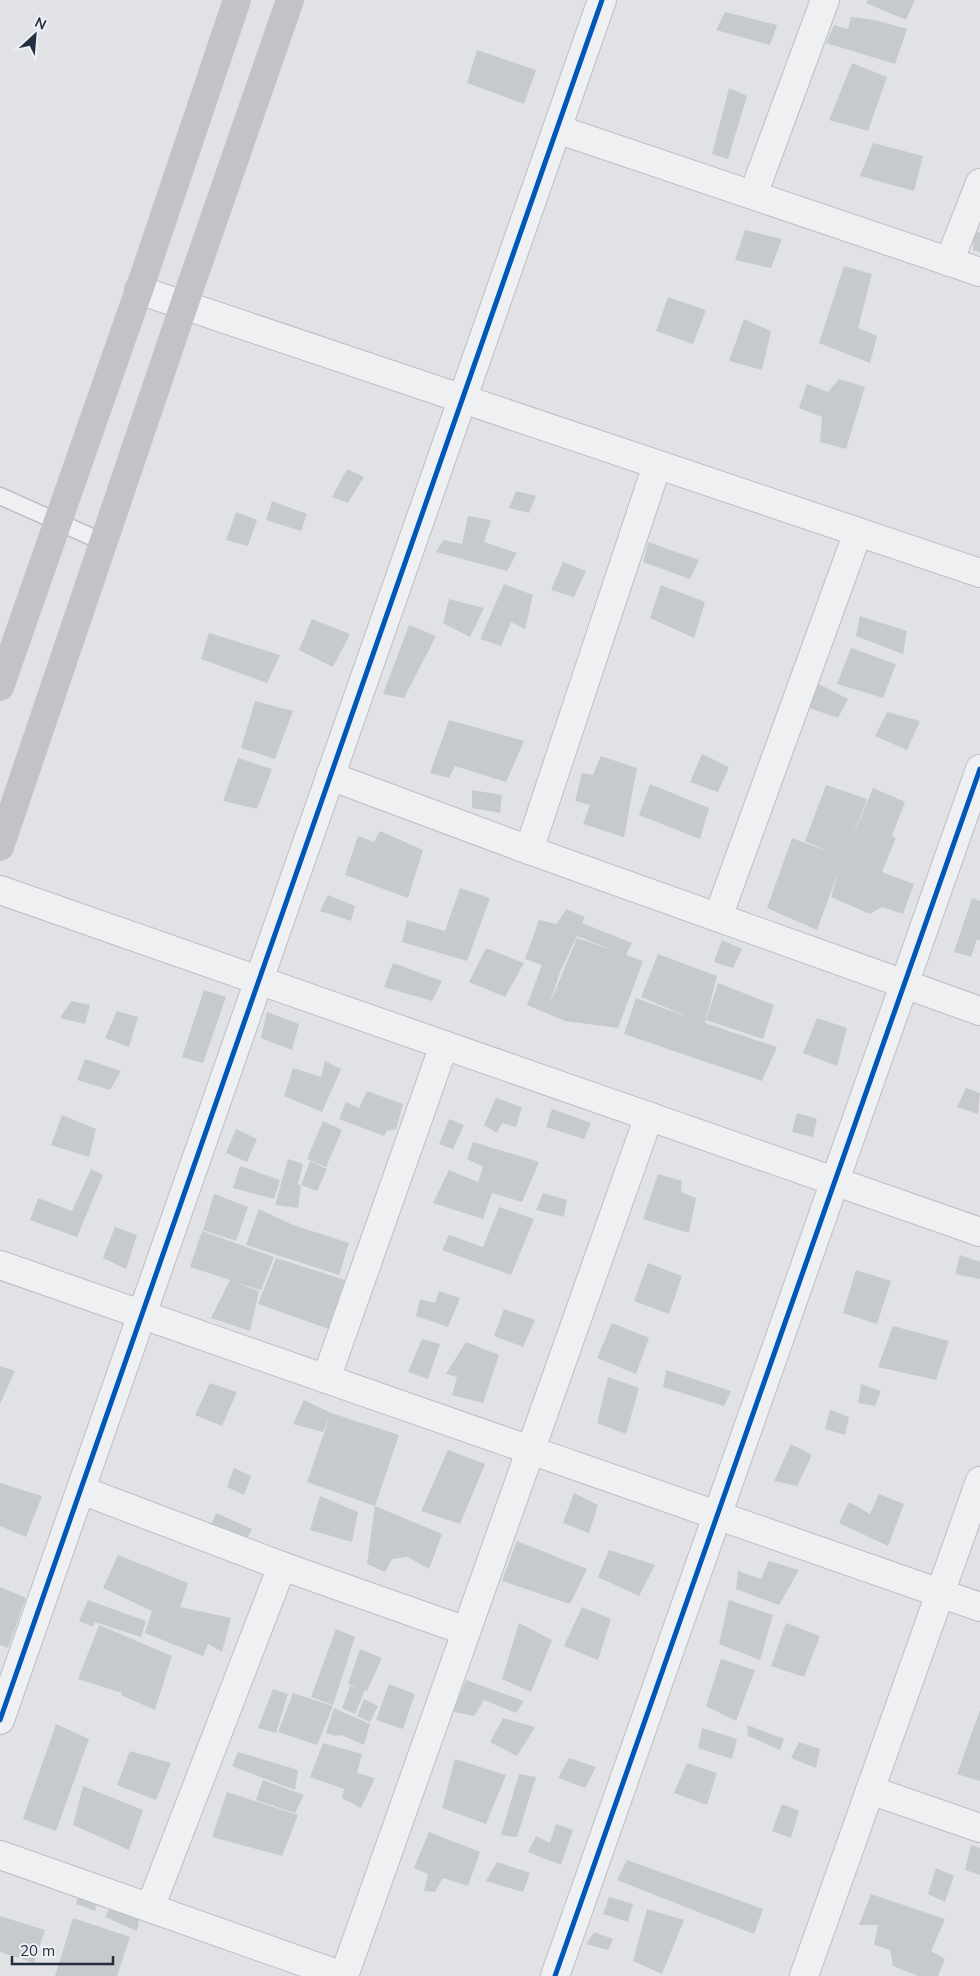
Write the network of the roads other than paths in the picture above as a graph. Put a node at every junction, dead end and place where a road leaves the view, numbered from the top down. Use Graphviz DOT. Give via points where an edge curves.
graph roads {
  1 [pos="237,0"];
  2 [pos="290,0"];
  3 [pos="602,0"];
  4 [pos="825,0"];
  5 [pos="557,129"];
  6 [pos="980,183"];
  7 [pos="753,195"];
  8 [pos="949,262"];
  9 [pos="980,272"];
  10 [pos="139,290"];
  11 [pos="184,305"];
  12 [pos="462,399"];
  13 [pos="657,464"];
  14 [pos="0,496"];
  15 [pos="58,522"];
  16 [pos="858,532"];
  17 [pos="104,542"];
  18 [pos="980,573"];
  19 [pos="0,687"];
  20 [pos="980,769"];
  21 [pos="330,776"];
  22 [pos="0,848"];
  23 [pos="529,850"];
  24 [pos="0,890"];
  25 [pos="718,917"];
  26 [pos="259,980"];
  27 [pos="904,984"];
  28 [pos="980,1011"];
  29 [pos="444,1045"];
  30 [pos="649,1116"];
  31 [pos="835,1181"];
  32 [pos="980,1232"];
  33 [pos="0,1265"];
  34 [pos="142,1314"];
  35 [pos="326,1379"];
  36 [pos="530,1450"];
  37 [pos="980,1481"];
  38 [pos="81,1490"];
  39 [pos="717,1515"];
  40 [pos="282,1566"];
  41 [pos="940,1593"];
  42 [pos="980,1607"];
  43 [pos="466,1631"];
  44 [pos="0,1720"];
  45 [pos="870,1790"];
  46 [pos="980,1828"];
  47 [pos="0,1855"];
  48 [pos="150,1908"];
  49 [pos="344,1976"];
  50 [pos="555,1976"];
  51 [pos="804,1976"];
  1 -- 10 [label="main road"];
  2 -- 11 [label="main road"];
  3 -- 5 [label="street"];
  4 -- 7 [label="street"];
  5 -- 7 [label="street"];
  5 -- 12 [label="street"];
  6 -- 8 [label="street"];
  7 -- 8 [label="street"];
  8 -- 9 [label="street"];
  10 -- 11 [label="street"];
  10 -- 15 [label="main road"];
  11 -- 12 [label="street"];
  11 -- 17 [label="main road"];
  12 -- 13 [label="street"];
  12 -- 21 [label="street"];
  13 -- 16 [label="street"];
  13 -- 23 [label="street"];
  14 -- 15 [label="lane"];
  15 -- 17 [label="lane"];
  15 -- 19 [label="main road"];
  16 -- 18 [label="street"];
  16 -- 25 [label="street"];
  17 -- 22 [label="main road"];
  20 -- 27 [label="street"];
  21 -- 23 [label="street"];
  21 -- 26 [label="street"];
  23 -- 25 [label="street"];
  24 -- 26 [label="street"];
  25 -- 27 [label="street"];
  26 -- 29 [label="street"];
  26 -- 34 [label="street"];
  27 -- 28 [label="street"];
  27 -- 31 [label="street"];
  29 -- 30 [label="street"];
  29 -- 35 [label="street"];
  30 -- 31 [label="street"];
  30 -- 36 [label="street"];
  31 -- 32 [label="street"];
  31 -- 39 [label="street"];
  33 -- 34 [label="street"];
  34 -- 35 [label="street"];
  34 -- 38 [label="street"];
  35 -- 36 [label="street"];
  36 -- 39 [label="street"];
  36 -- 43 [label="street"];
  37 -- 41 [label="street"];
  38 -- 40 [label="street"];
  38 -- 44 [label="street"];
  39 -- 41 [label="street"];
  39 -- 50 [label="street"];
  40 -- 43 [label="street"];
  40 -- 48 [label="street"];
  41 -- 42 [label="street"];
  41 -- 45 [label="street"];
  43 -- 49 [label="street"];
  45 -- 46 [label="street"];
  45 -- 51 [label="street"];
  47 -- 48 [label="street"];
  48 -- 49 [label="street"];
}
